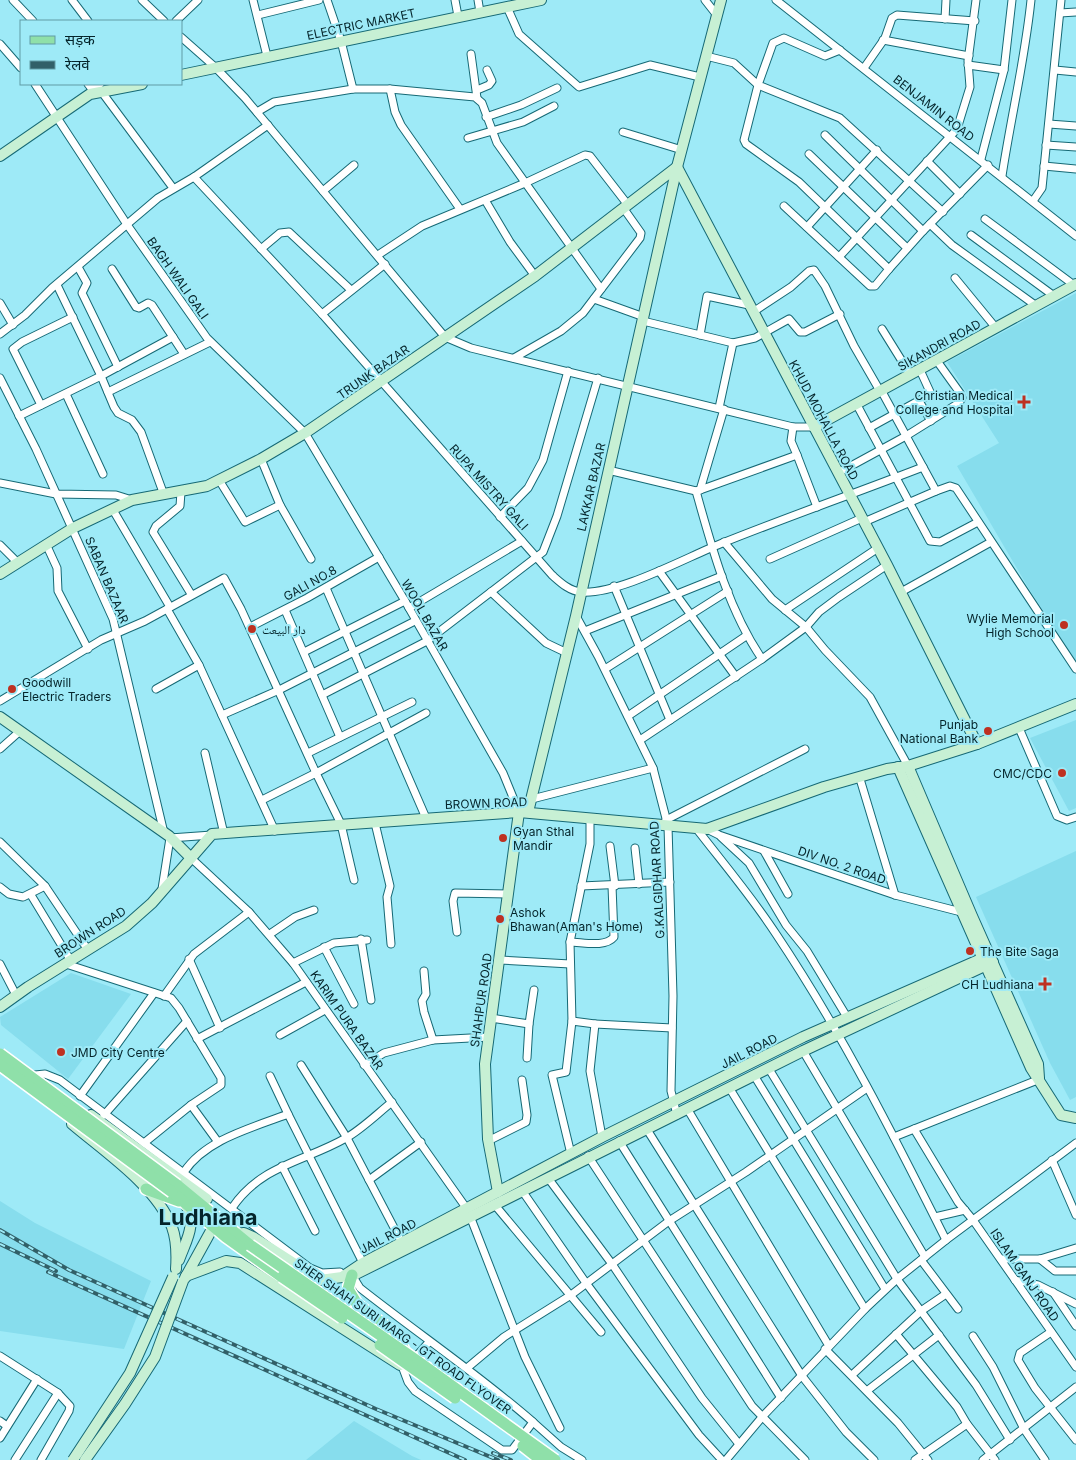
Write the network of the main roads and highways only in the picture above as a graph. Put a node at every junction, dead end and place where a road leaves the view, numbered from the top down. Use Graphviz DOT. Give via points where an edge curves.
graph roads {
  1 [pos="0,1054"];
  2 [pos="0,1064"];
  3 [pos="146,1189"];
  4 [pos="208,1199"];
  5 [pos="185,1203"];
  6 [pos="216,1222"];
  7 [pos="348,1279"];
  8 [pos="406,1352"];
  9 [pos="541,1460"];
  10 [pos="555,1460"];
  1 -- 6 [label="main road, bridge"];
  2 -- 5 [label="main road, bridge"];
  3 -- 5 [label="main road"];
  4 -- 6 [label="main road" via="213,1203"];
  5 -- 6 [label="main road" via="202,1217"];
  6 -- 8 [label="main road, SHER SHAH SURI MARG - GT ROAD FLYOVER, bridge"];
  6 -- 9 [label="main road, SHER SHAH SURI MARG - GT ROAD FLYOVER, bridge" via="266,1272 411,1366"];
  7 -- 8 [label="main road" via="348,1289 357,1304 398,1336"];
  8 -- 10 [label="main road, SHER SHAH SURI MARG - GT ROAD FLYOVER, bridge"];
}
